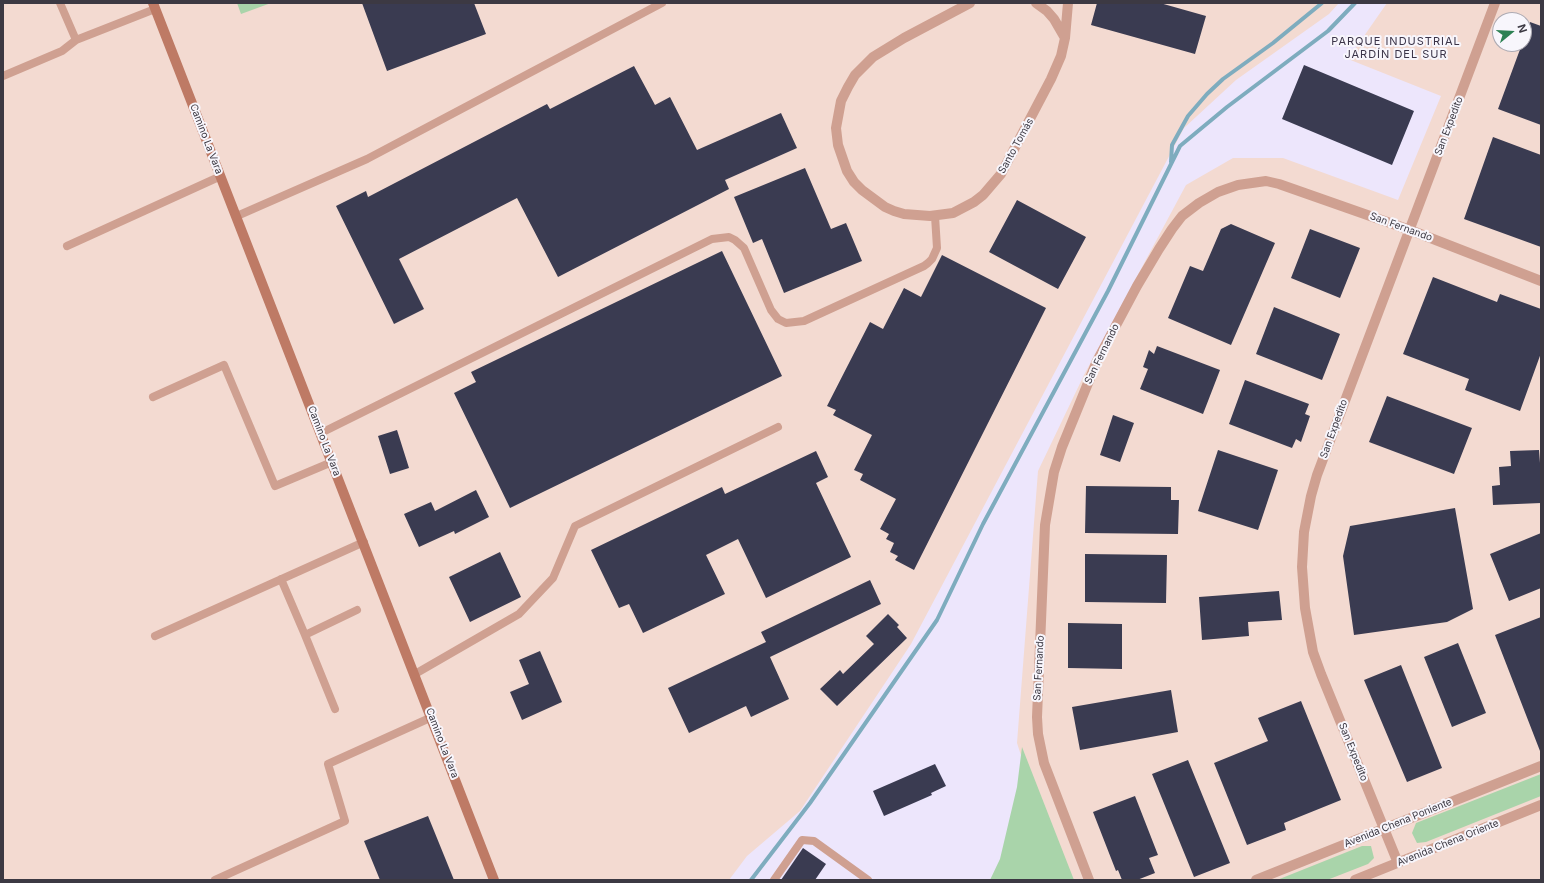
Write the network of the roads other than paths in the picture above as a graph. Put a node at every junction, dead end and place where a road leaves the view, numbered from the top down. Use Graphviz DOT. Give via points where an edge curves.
graph roads {
  1 [pos="60,3"];
  2 [pos="662,3"];
  3 [pos="970,3"];
  4 [pos="1036,3"];
  5 [pos="1068,3"];
  6 [pos="1495,3"];
  7 [pos="154,6"];
  8 [pos="1065,38"];
  9 [pos="76,40"];
  10 [pos="3,76"];
  11 [pos="221,176"];
  12 [pos="237,216"];
  13 [pos="935,216"];
  14 [pos="1410,230"];
  15 [pos="67,246"];
  16 [pos="1541,281"];
  17 [pos="153,397"];
  18 [pos="778,427"];
  19 [pos="321,433"];
  20 [pos="332,462"];
  21 [pos="364,542"];
  22 [pos="281,579"];
  23 [pos="357,610"];
  24 [pos="305,635"];
  25 [pos="155,636"];
  26 [pos="415,674"];
  27 [pos="335,709"];
  28 [pos="432,717"];
  29 [pos="1541,766"];
  30 [pos="1541,806"];
  31 [pos="1384,828"];
  32 [pos="1398,863"];
  33 [pos="215,880"];
  34 [pos="494,880"];
  35 [pos="774,880"];
  36 [pos="868,880"];
  37 [pos="1089,880"];
  38 [pos="1256,880"];
  39 [pos="1355,880"];
  1 -- 9 [label="lane"];
  2 -- 12 [label="lane" via="367,159"];
  3 -- 13 [label="street, Santo Tomás" via="873,57 848,87 838,114 838,144 842,159 854,182 885,207 904,214"];
  4 -- 8 [label="street" via="1050,15"];
  5 -- 8 [label="street, Santo Tomás"];
  6 -- 14 [label="street, San Expedito"];
  7 -- 9 [label="lane"];
  7 -- 11 [label="street, Camino La Vara"];
  8 -- 13 [label="street, Santo Tomás" via="1051,80 1001,174 974,202 953,213"];
  9 -- 10 [label="lane" via="62,51"];
  11 -- 12 [label="street, Camino La Vara"];
  11 -- 15 [label="lane"];
  12 -- 19 [label="street, Camino La Vara"];
  13 -- 19 [label="lane" via="936,248 928,263 804,321 786,323 778,319 771,310 744,248 729,237 712,239"];
  14 -- 16 [label="street, San Fernando"];
  14 -- 31 [label="street, San Expedito" via="1317,475 1302,551 1304,608 1313,652"];
  14 -- 37 [label="street, San Fernando" via="1279,184 1255,182 1228,188 1199,203 1182,216 1172,229 1148,267 1097,361 1054,472 1046,525 1036,717 1044,763"];
  17 -- 20 [label="lane" via="224,365 275,486"];
  18 -- 26 [label="lane" via="575,526 553,578 519,614"];
  19 -- 20 [label="street, Camino La Vara"];
  20 -- 21 [label="street, Camino La Vara"];
  21 -- 22 [label="lane"];
  21 -- 26 [label="street, Camino La Vara"];
  22 -- 24 [label="lane"];
  22 -- 25 [label="lane"];
  23 -- 24 [label="lane"];
  24 -- 27 [label="lane"];
  26 -- 28 [label="street, Camino La Vara"];
  28 -- 33 [label="lane" via="328,764 346,821"];
  28 -- 34 [label="street, Camino La Vara"];
  29 -- 31 [label="street, Avenida Chena Poniente"];
  30 -- 32 [label="street, Avenida Chena Oriente"];
  31 -- 32 [label="street, San Expedito"];
  31 -- 38 [label="street, Avenida Chena Poniente"];
  32 -- 39 [label="street, Avenida Chena Oriente"];
  35 -- 36 [label="lane" via="802,840 814,841"];
}
